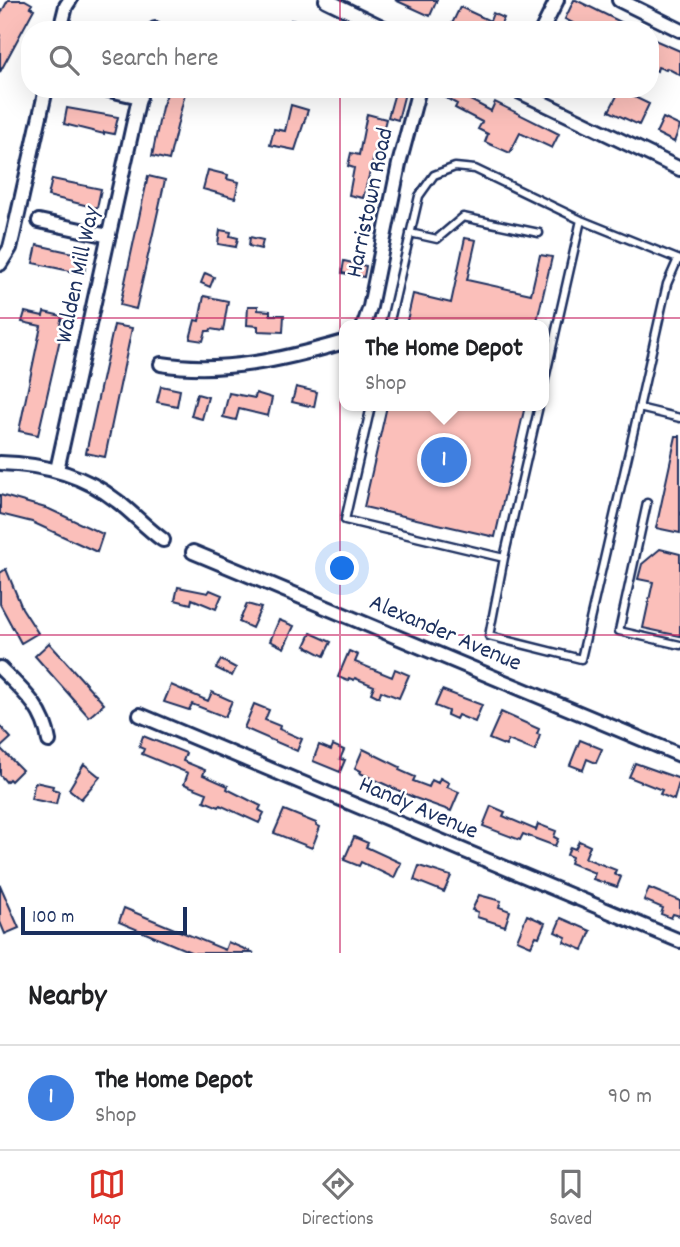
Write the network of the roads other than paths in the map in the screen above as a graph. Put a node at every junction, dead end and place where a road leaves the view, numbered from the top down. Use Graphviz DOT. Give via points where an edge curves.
graph roads {
  1 [pos="70,0"];
  2 [pos="326,0"];
  3 [pos="557,0"];
  4 [pos="619,0"];
  5 [pos="355,6"];
  6 [pos="62,21"];
  7 [pos="376,21"];
  8 [pos="546,21"];
  9 [pos="680,30"];
  10 [pos="44,98"];
  11 [pos="140,98"];
  12 [pos="417,98"];
  13 [pos="532,98"];
  14 [pos="680,169"];
  15 [pos="581,220"];
  16 [pos="39,221"];
  17 [pos="410,233"];
  18 [pos="540,233"];
  19 [pos="109,236"];
  20 [pos="679,260"];
  21 [pos="0,264"];
  22 [pos="366,320"];
  23 [pos="390,320"];
  24 [pos="339,343"];
  25 [pos="549,361"];
  26 [pos="161,364"];
  27 [pos="639,408"];
  28 [pos="369,411"];
  29 [pos="537,411"];
  30 [pos="680,418"];
  31 [pos="0,463"];
  32 [pos="57,470"];
  33 [pos="647,503"];
  34 [pos="163,540"];
  35 [pos="193,552"];
  36 [pos="504,558"];
  37 [pos="680,645"];
  38 [pos="0,668"];
  39 [pos="140,715"];
  40 [pos="49,741"];
  41 [pos="680,754"];
  42 [pos="680,941"];
  1 -- 6 [label="street"];
  2 -- 5 [label="street"];
  3 -- 8 [label="street"];
  4 -- 9 [label="street"];
  5 -- 7 [label="street"];
  10 -- 21 [label="street" via="10,248"];
  11 -- 19 [label="street, Walden Mill Way"];
  12 -- 22 [label="street, Harristown Road"];
  13 -- 14 [label="street"];
  15 -- 17 [label="lane" via="475,169 455,167 434,175 422,189"];
  15 -- 20 [label="lane"];
  15 -- 25 [label="lane"];
  16 -- 19 [label="street"];
  17 -- 18 [label="lane" via="437,239 463,217"];
  17 -- 23 [label="lane"];
  19 -- 32 [label="street, Walden Mill Way"];
  20 -- 27 [label="lane" via="667,284"];
  24 -- 26 [label="street" via="258,363 221,367"];
  27 -- 30 [label="lane"];
  27 -- 36 [label="lane" via="581,659 489,636"];
  28 -- 36 [label="lane" via="345,520"];
  29 -- 36 [label="lane"];
  31 -- 32 [label="street"];
  32 -- 34 [label="street" via="105,492"];
  33 -- 37 [label="lane" via="619,631"];
  35 -- 41 [label="street, Alexander Avenue"];
  38 -- 40 [label="street" via="43,715"];
  39 -- 42 [label="street, Handy Avenue"];
}
